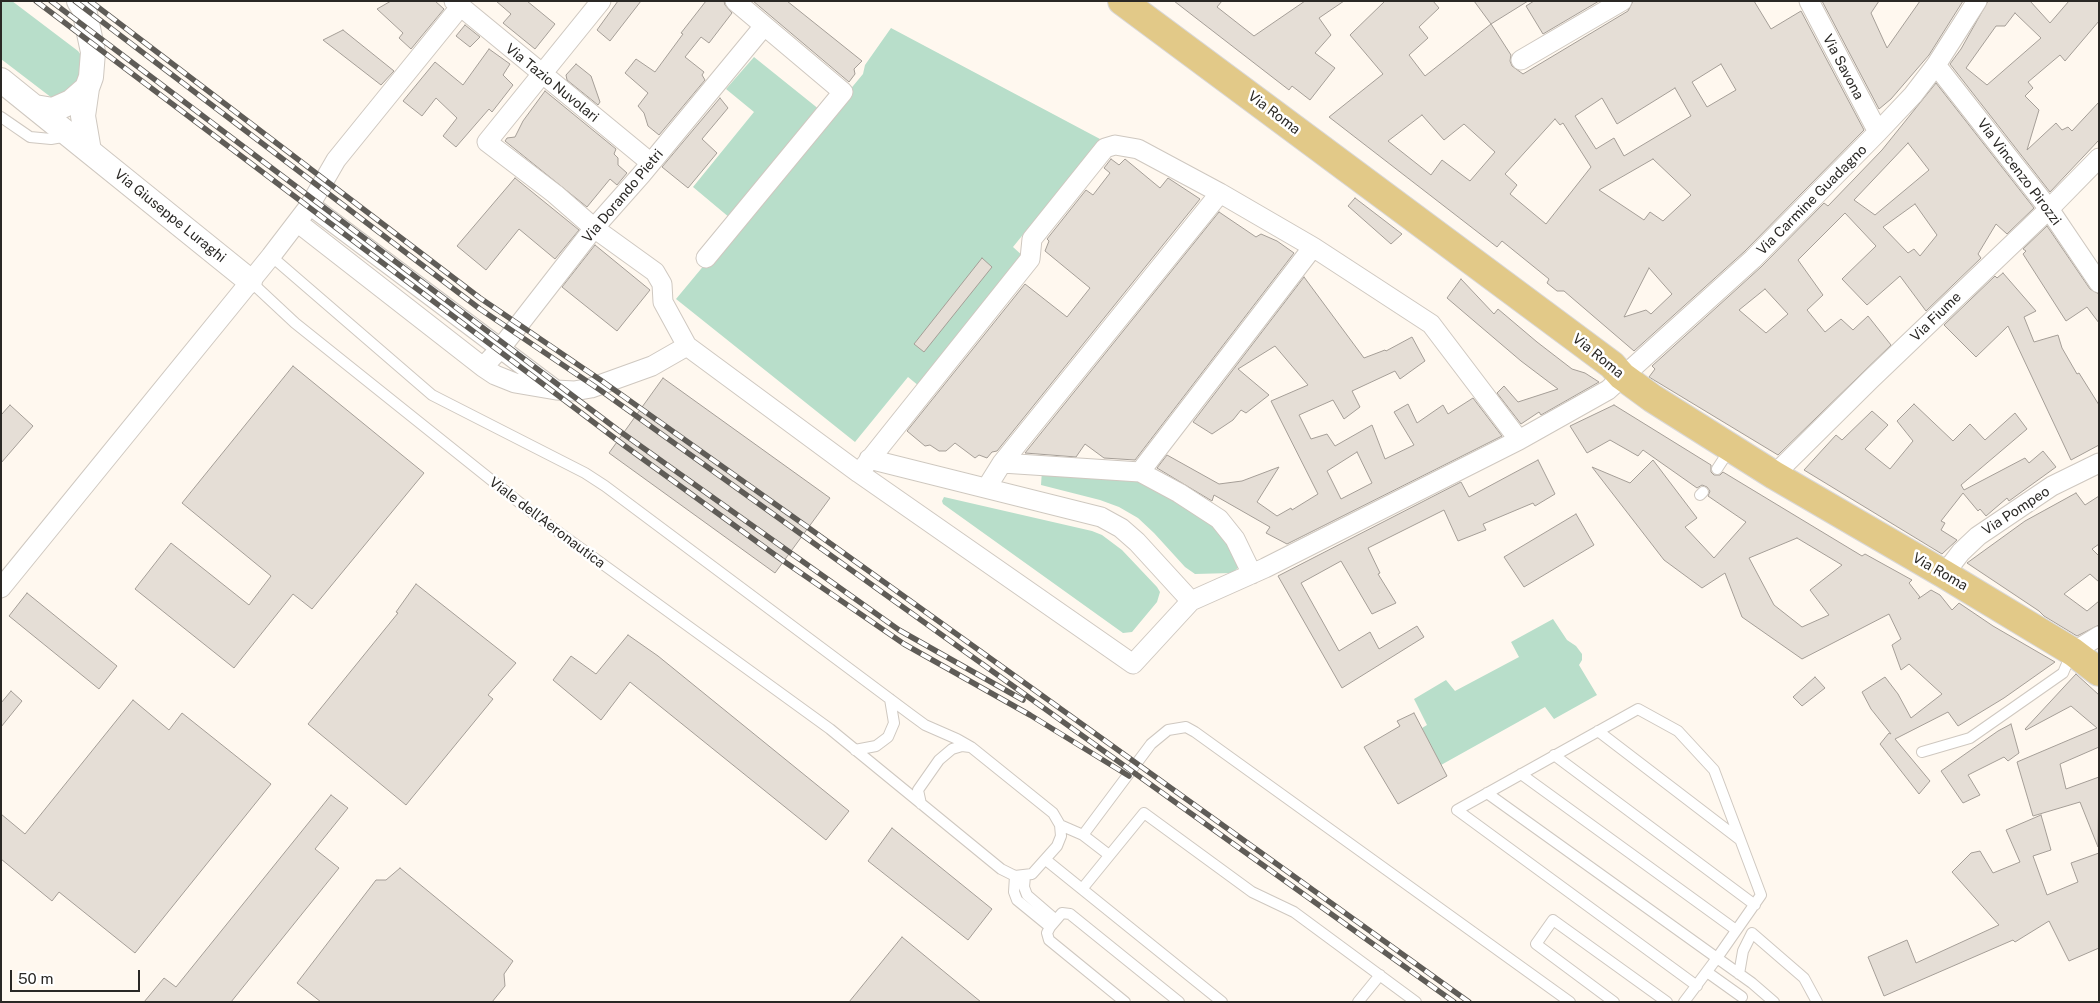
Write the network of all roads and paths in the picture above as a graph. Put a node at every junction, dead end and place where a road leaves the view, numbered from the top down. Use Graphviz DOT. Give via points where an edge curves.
graph roads {
  1 [pos="79,1"];
  2 [pos="601,1"];
  3 [pos="735,1"];
  4 [pos="1122,1"];
  5 [pos="1622,1"];
  6 [pos="1809,1"];
  7 [pos="1978,1"];
  8 [pos="457,4"];
  9 [pos="764,26"];
  10 [pos="1521,60"];
  11 [pos="1936,65"];
  12 [pos="542,75"];
  13 [pos="1,80"];
  14 [pos="87,88"];
  15 [pos="35,107"];
  16 [pos="1,117"];
  17 [pos="1878,132"];
  18 [pos="71,136"];
  19 [pos="89,150"];
  20 [pos="2099,158"];
  21 [pos="651,163"];
  22 [pos="1220,194"];
  23 [pos="310,204"];
  24 [pos="2049,209"];
  25 [pos="297,222"];
  26 [pos="594,228"];
  27 [pos="1312,247"];
  28 [pos="271,256"];
  29 [pos="706,258"];
  30 [pos="250,281"];
  31 [pos="2099,283"];
  32 [pos="687,346"];
  33 [pos="500,349"];
  34 [pos="483,367"];
  35 [pos="1622,376"];
  36 [pos="562,390"];
  37 [pos="1519,440"];
  38 [pos="2099,463"];
  39 [pos="1002,464"];
  40 [pos="864,466"];
  41 [pos="1140,472"];
  42 [pos="1774,476"];
  43 [pos="987,487"];
  44 [pos="1258,571"];
  45 [pos="1944,574"];
  46 [pos="1,588"];
  47 [pos="1191,601"];
  48 [pos="2099,636"];
  49 [pos="2073,652"];
  50 [pos="2099,672"];
  51 [pos="890,699"];
  52 [pos="1598,731"];
  53 [pos="972,748"];
  54 [pos="855,750"];
  55 [pos="1922,752"];
  56 [pos="1554,756"];
  57 [pos="1521,774"];
  58 [pos="1487,793"];
  59 [pos="921,804"];
  60 [pos="1060,825"];
  61 [pos="1083,835"];
  62 [pos="1740,839"];
  63 [pos="1109,855"];
  64 [pos="1046,860"];
  65 [pos="1020,876"];
  66 [pos="1082,889"];
  67 [pos="1755,905"];
  68 [pos="1053,924"];
  69 [pos="1736,930"];
  70 [pos="1717,958"];
  71 [pos="1707,972"];
  72 [pos="1739,974"];
  73 [pos="1380,975"];
  74 [pos="1752,982"];
  75 [pos="1697,986"];
  76 [pos="1740,999"];
  77 [pos="1125,1002"];
  78 [pos="1179,1002"];
  79 [pos="1222,1002"];
  80 [pos="1358,1002"];
  81 [pos="1416,1002"];
  82 [pos="1570,1002"];
  83 [pos="1614,1002"];
  84 [pos="1667,1002"];
  85 [pos="1684,1002"];
  86 [pos="1774,1002"];
  87 [pos="1817,1002"];
  1 -- 14 [label="street" via="84,9 93,52"];
  2 -- 12 [label="street"];
  3 -- 9 [label="street"];
  4 -- 35 [label="main road, Via Roma" via="1612,365"];
  5 -- 10 [label="street"];
  6 -- 17 [label="street, Via Savona"];
  7 -- 11 [label="street, Via Carmine Guadagno"];
  8 -- 12 [label="street, Via Tazio Nuvolari"];
  8 -- 23 [label="street" via="336,160"];
  9 -- 21 [label="street, Via Dorando Pietri"];
  9 -- 29 [label="street" via="843,92"];
  11 -- 17 [label="street, Via Carmine Guadagno"];
  11 -- 24 [label="street, Via Vincenzo Pirozzi"];
  12 -- 21 [label="street, Via Tazio Nuvolari"];
  12 -- 26 [label="street" via="487,142"];
  13 -- 15 [label="street, Via Giuseppe Luraghi"];
  14 -- 15 [label="street" via="71,102 53,110"];
  14 -- 19 [label="street" via="83,116"];
  15 -- 18 [label="street, Via Giuseppe Luraghi"];
  16 -- 18 [label="lane" via="30,137 51,139"];
  17 -- 35 [label="street, Via Carmine Guadagno" via="1753,259"];
  18 -- 19 [label="street, Via Giuseppe Luraghi"];
  19 -- 30 [label="street, Via Giuseppe Luraghi"];
  20 -- 24 [label="street, Via Fiume"];
  21 -- 26 [label="street, Via Dorando Pietri"];
  22 -- 27 [label="street"];
  22 -- 39 [label="street"];
  22 -- 40 [label="street" via="1138,149 1115,144 1106,148 1032,239 1030,259"];
  23 -- 25 [label="street"];
  23 -- 33 [label="street"];
  24 -- 31 [label="street, Via Vincenzo Pirozzi"];
  24 -- 42 [label="street, Via Fiume"];
  25 -- 28 [label="street"];
  25 -- 34 [label="street"];
  26 -- 32 [label="street" via="656,272 662,284 663,302"];
  26 -- 33 [label="street, Via Dorando Pietri"];
  27 -- 37 [label="street" via="1431,324"];
  27 -- 41 [label="street"];
  28 -- 30 [label="street"];
  28 -- 51 [label="lane" via="420,386 444,403 605,486"];
  30 -- 46 [label="street"];
  30 -- 54 [label="lane, Viale dell’Aeronautica" via="295,323 543,521 790,699"];
  32 -- 36 [label="street" via="652,366 591,388"];
  32 -- 40 [label="street"];
  33 -- 34 [label="street, Via Dorando Pietri"];
  33 -- 36 [label="street" via="551,387"];
  34 -- 36 [label="street" via="515,383"];
  35 -- 37 [label="street, Via Carmine Guadagno" via="1608,390"];
  35 -- 42 [label="main road, Via Roma" via="1724,458"];
  37 -- 44 [label="street, Via Carmine Guadagno"];
  38 -- 45 [label="street, Via Pompeo" via="2052,486 1978,536"];
  39 -- 41 [label="street"];
  39 -- 43 [label="street"];
  40 -- 43 [label="street"];
  40 -- 47 [label="street" via="1133,664"];
  41 -- 44 [label="street" via="1219,519"];
  42 -- 45 [label="main road, Via Roma"];
  43 -- 47 [label="street" via="1101,517 1114,524 1137,542"];
  44 -- 47 [label="street, Via Carmine Guadagno"];
  45 -- 49 [label="main road, Via Roma"];
  48 -- 49 [label="street"];
  49 -- 50 [label="main road, Via Roma"];
  49 -- 55 [label="lane" via="2062,673 1970,738"];
  51 -- 53 [label="lane" via="925,724"];
  51 -- 54 [label="lane" via="894,723 888,737 876,746"];
  52 -- 56 [label="lane"];
  52 -- 62 [label="lane"];
  52 -- 62 [label="lane" via="1638,708 1678,731 1714,770"];
  53 -- 59 [label="lane" via="952,749 939,760 918,790"];
  53 -- 60 [label="lane" via="1053,813"];
  54 -- 59 [label="lane, Viale dell’Aeronautica"];
  56 -- 57 [label="lane"];
  56 -- 67 [label="lane"];
  57 -- 58 [label="lane"];
  57 -- 69 [label="lane"];
  58 -- 70 [label="lane"];
  58 -- 75 [label="lane" via="1458,810"];
  59 -- 65 [label="lane, Viale dell’Aeronautica" via="1001,869"];
  60 -- 61 [label="lane"];
  60 -- 64 [label="lane" via="1061,836 1057,846"];
  61 -- 63 [label="lane"];
  61 -- 82 [label="lane" via="1151,744 1168,730 1186,727"];
  62 -- 67 [label="lane" via="1761,895"];
  63 -- 66 [label="lane"];
  63 -- 73 [label="lane" via="1144,813 1252,892 1294,912"];
  64 -- 65 [label="lane" via="1032,874"];
  64 -- 66 [label="lane"];
  65 -- 68 [label="lane" via="1014,892 1018,900"];
  66 -- 79 [label="lane"];
  67 -- 69 [label="lane"];
  68 -- 77 [label="lane" via="1047,934 1051,942"];
  68 -- 78 [label="lane" via="1062,914 1073,916"];
  69 -- 70 [label="lane"];
  70 -- 71 [label="lane"];
  70 -- 72 [label="lane"];
  71 -- 75 [label="lane"];
  71 -- 76 [label="lane"];
  72 -- 74 [label="lane"];
  72 -- 87 [label="lane" via="1743,951 1752,933 1804,978"];
  73 -- 80 [label="lane"];
  73 -- 81 [label="lane"];
  74 -- 76 [label="lane"];
  74 -- 86 [label="lane"];
  75 -- 85 [label="lane"];
  83 -- 84 [label="lane" via="1536,944 1553,920"];
}
